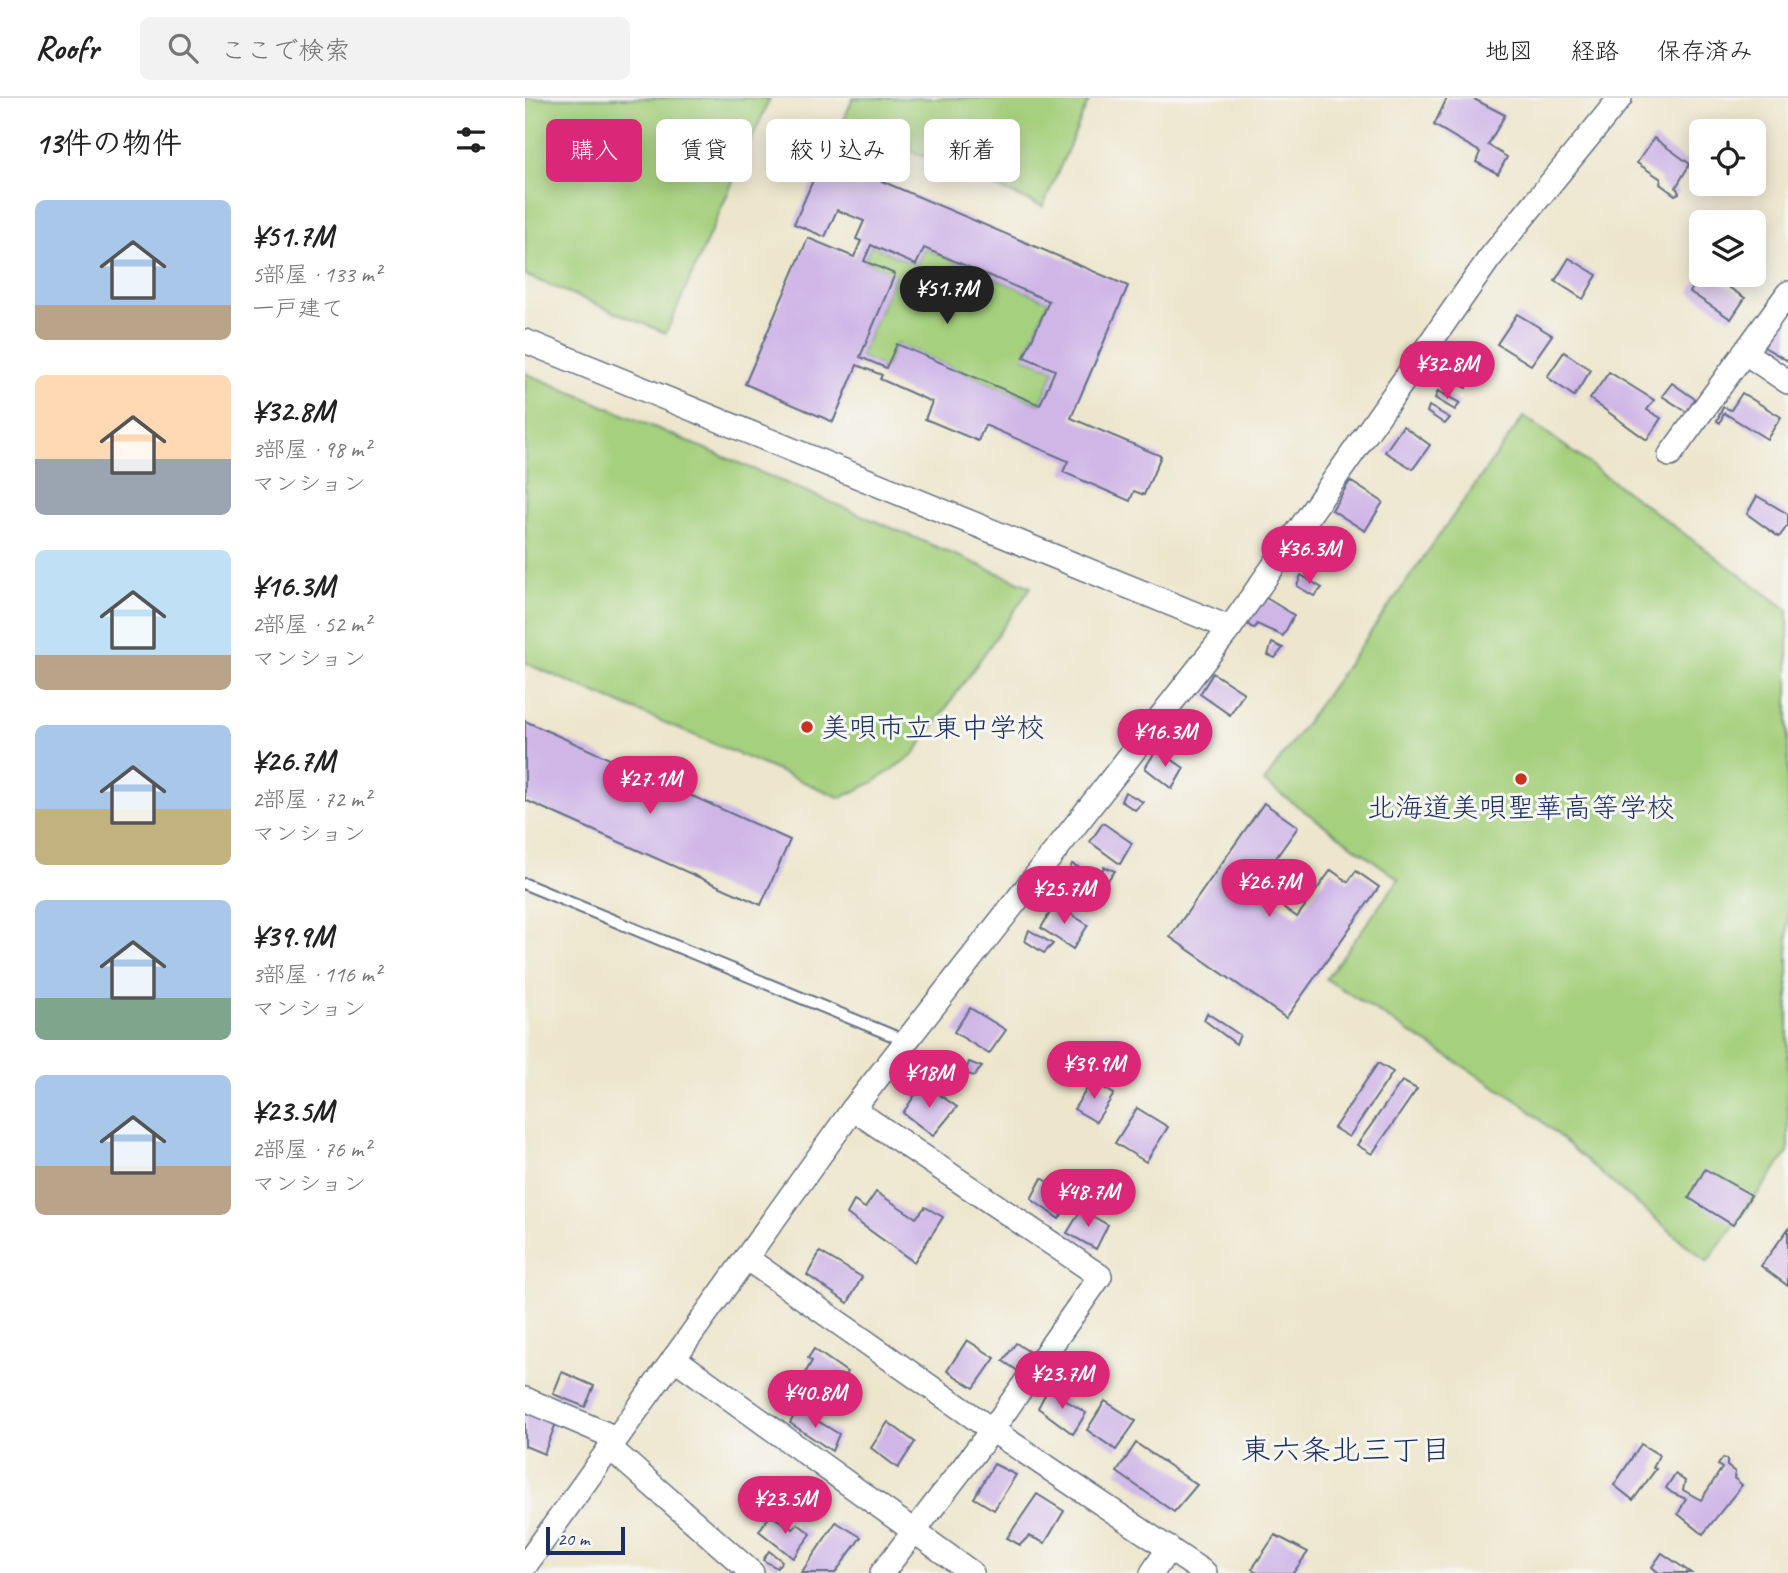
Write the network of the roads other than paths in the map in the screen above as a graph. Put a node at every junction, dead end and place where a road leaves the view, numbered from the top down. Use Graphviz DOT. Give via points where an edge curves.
graph roads {
  1 [pos="1620,98"];
  2 [pos="1788,293"];
  3 [pos="525,341"];
  4 [pos="1744,352"];
  5 [pos="1788,382"];
  6 [pos="1671,455"];
  7 [pos="1230,628"];
  8 [pos="525,884"];
  9 [pos="907,1041"];
  10 [pos="853,1109"];
  11 [pos="745,1258"];
  12 [pos="674,1358"];
  13 [pos="525,1399"];
  14 [pos="992,1430"];
  15 [pos="613,1443"];
  16 [pos="914,1532"];
  17 [pos="532,1542"];
  18 [pos="1168,1548"];
  19 [pos="525,1566"];
  20 [pos="752,1573"];
  21 [pos="882,1573"];
  22 [pos="972,1573"];
  23 [pos="1152,1573"];
  24 [pos="1205,1573"];
  1 -- 7 [label="street" via="1489,259"];
  2 -- 4 [label="street"];
  3 -- 7 [label="street"];
  4 -- 5 [label="street"];
  4 -- 6 [label="street"];
  7 -- 9 [label="street"];
  8 -- 9 [label="lane"];
  9 -- 10 [label="street"];
  10 -- 11 [label="street"];
  10 -- 14 [label="street" via="1100,1276"];
  11 -- 12 [label="street"];
  11 -- 14 [label="street"];
  12 -- 15 [label="street"];
  12 -- 16 [label="street"];
  13 -- 15 [label="street"];
  14 -- 16 [label="street"];
  14 -- 18 [label="street"];
  15 -- 17 [label="street"];
  15 -- 20 [label="street"];
  16 -- 21 [label="street"];
  16 -- 22 [label="street"];
  17 -- 19 [label="street"];
  18 -- 23 [label="street"];
  18 -- 24 [label="street"];
}
